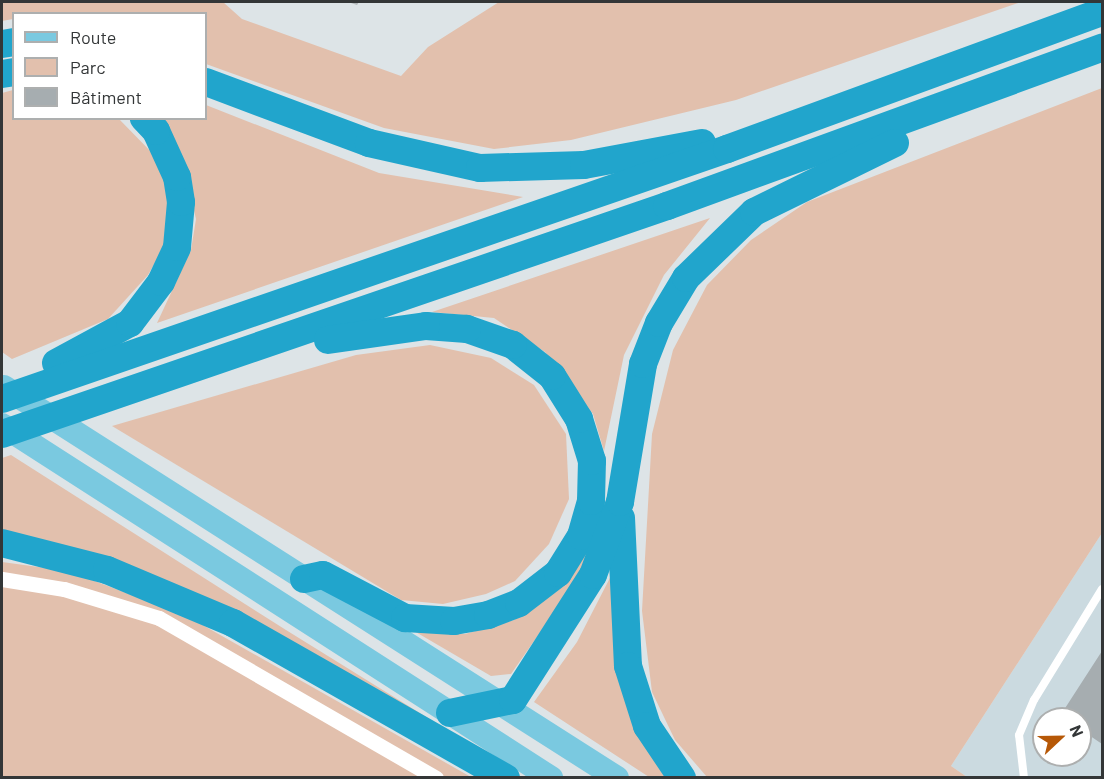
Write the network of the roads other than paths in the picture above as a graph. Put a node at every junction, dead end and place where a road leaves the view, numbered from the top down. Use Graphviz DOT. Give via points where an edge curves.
graph roads {
  1 [pos="1102,12"];
  2 [pos="1102,48"];
  3 [pos="207,82"];
  4 [pos="1000,86"];
  5 [pos="145,120"];
  6 [pos="726,150"];
  7 [pos="247,351"];
  8 [pos="2,385"];
  9 [pos="2,399"];
  10 [pos="2,425"];
  11 [pos="2,434"];
  12 [pos="620,502"];
  13 [pos="2,543"];
  14 [pos="2,579"];
  15 [pos="304,579"];
  16 [pos="1102,589"];
  17 [pos="501,704"];
  18 [pos="450,713"];
  19 [pos="436,777"];
  20 [pos="506,777"];
  21 [pos="551,777"];
  22 [pos="617,777"];
  23 [pos="682,777"];
  24 [pos="1024,777"];
  1 -- 6 [label="highway"];
  2 -- 4 [label="highway"];
  3 -- 6 [label="highway" via="369,143 480,168 584,165 693,143"];
  4 -- 7 [label="highway"];
  4 -- 12 [label="highway" via="990,103 778,197 708,252 651,340 630,423"];
  5 -- 8 [label="highway" via="170,156 182,202 177,247 161,282 130,323 104,342"];
  6 -- 9 [label="highway"];
  7 -- 11 [label="highway"];
  7 -- 15 [label="highway" via="285,354 399,327 481,333 513,345 552,376 579,418 588,446 591,501 581,536 558,573 519,603 474,619 425,621 389,612 323,575"];
  8 -- 15 [label="main road"];
  10 -- 18 [label="main road"];
  12 -- 17 [label="highway" via="593,575 531,679 513,700"];
  12 -- 23 [label="highway" via="628,666 647,726"];
  13 -- 20 [label="highway" via="107,570 233,622"];
  14 -- 19 [label="street" via="64,589 159,618"];
  15 -- 17 [label="main road"];
  16 -- 24 [label="lane" via="1034,700 1019,735"];
  17 -- 18 [label="highway"];
  17 -- 22 [label="main road"];
  18 -- 21 [label="main road"];
}
